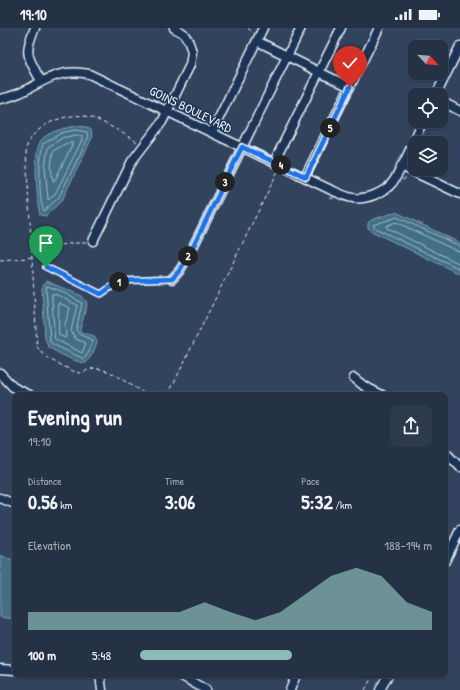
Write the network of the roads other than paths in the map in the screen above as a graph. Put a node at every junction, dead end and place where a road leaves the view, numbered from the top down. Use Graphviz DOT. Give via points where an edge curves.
graph roads {
  1 [pos="35,28"];
  2 [pos="174,28"];
  3 [pos="263,28"];
  4 [pos="301,28"];
  5 [pos="341,28"];
  6 [pos="379,28"];
  7 [pos="257,41"];
  8 [pos="460,46"];
  9 [pos="287,56"];
  10 [pos="319,72"];
  11 [pos="41,81"];
  12 [pos="350,87"];
  13 [pos="439,88"];
  14 [pos="0,100"];
  15 [pos="448,105"];
  16 [pos="168,111"];
  17 [pos="460,111"];
  18 [pos="420,128"];
  19 [pos="212,132"];
  20 [pos="242,147"];
  21 [pos="277,164"];
  22 [pos="401,166"];
  23 [pos="306,177"];
  24 [pos="460,194"];
  25 [pos="93,241"];
  26 [pos="172,279"];
  27 [pos="0,373"];
  28 [pos="354,378"];
  29 [pos="24,392"];
  30 [pos="376,392"];
  31 [pos="448,455"];
  32 [pos="460,467"];
  33 [pos="0,498"];
  34 [pos="12,503"];
  35 [pos="460,530"];
  36 [pos="448,555"];
  37 [pos="0,669"];
  38 [pos="12,670"];
  39 [pos="100,678"];
  40 [pos="186,678"];
  41 [pos="295,678"];
  42 [pos="386,678"];
  43 [pos="102,690"];
  44 [pos="206,690"];
  45 [pos="290,690"];
  46 [pos="380,690"];
  1 -- 11 [label="street" via="27,50 30,62"];
  2 -- 16 [label="street" via="183,33 188,40 192,48 192,57"];
  3 -- 7 [label="street"];
  4 -- 9 [label="street"];
  5 -- 10 [label="street"];
  6 -- 12 [label="street"];
  7 -- 9 [label="street"];
  7 -- 19 [label="street"];
  8 -- 13 [label="street"];
  9 -- 10 [label="street"];
  9 -- 20 [label="street"];
  10 -- 12 [label="street"];
  10 -- 21 [label="street"];
  11 -- 14 [label="street, GOINS BOULEVARD"];
  11 -- 16 [label="street, GOINS BOULEVARD" via="66,72 89,74"];
  12 -- 23 [label="street"];
  15 -- 17 [label="street"];
  16 -- 19 [label="street, GOINS BOULEVARD"];
  16 -- 25 [label="street" via="132,161"];
  18 -- 22 [label="street, GOINS BOULEVARD"];
  19 -- 20 [label="street, GOINS BOULEVARD"];
  20 -- 21 [label="street, GOINS BOULEVARD"];
  20 -- 26 [label="street" via="186,260"];
  21 -- 23 [label="street, GOINS BOULEVARD"];
  22 -- 23 [label="street, GOINS BOULEVARD" via="387,187 370,196 358,198 344,195"];
  22 -- 24 [label="street"];
  27 -- 29 [label="street" via="13,387"];
  28 -- 30 [label="street"];
  31 -- 32 [label="street"];
  33 -- 34 [label="street"];
  35 -- 36 [label="street"];
  37 -- 38 [label="street"];
  39 -- 43 [label="street"];
  40 -- 44 [label="street"];
  41 -- 45 [label="street"];
  42 -- 46 [label="street"];
}
